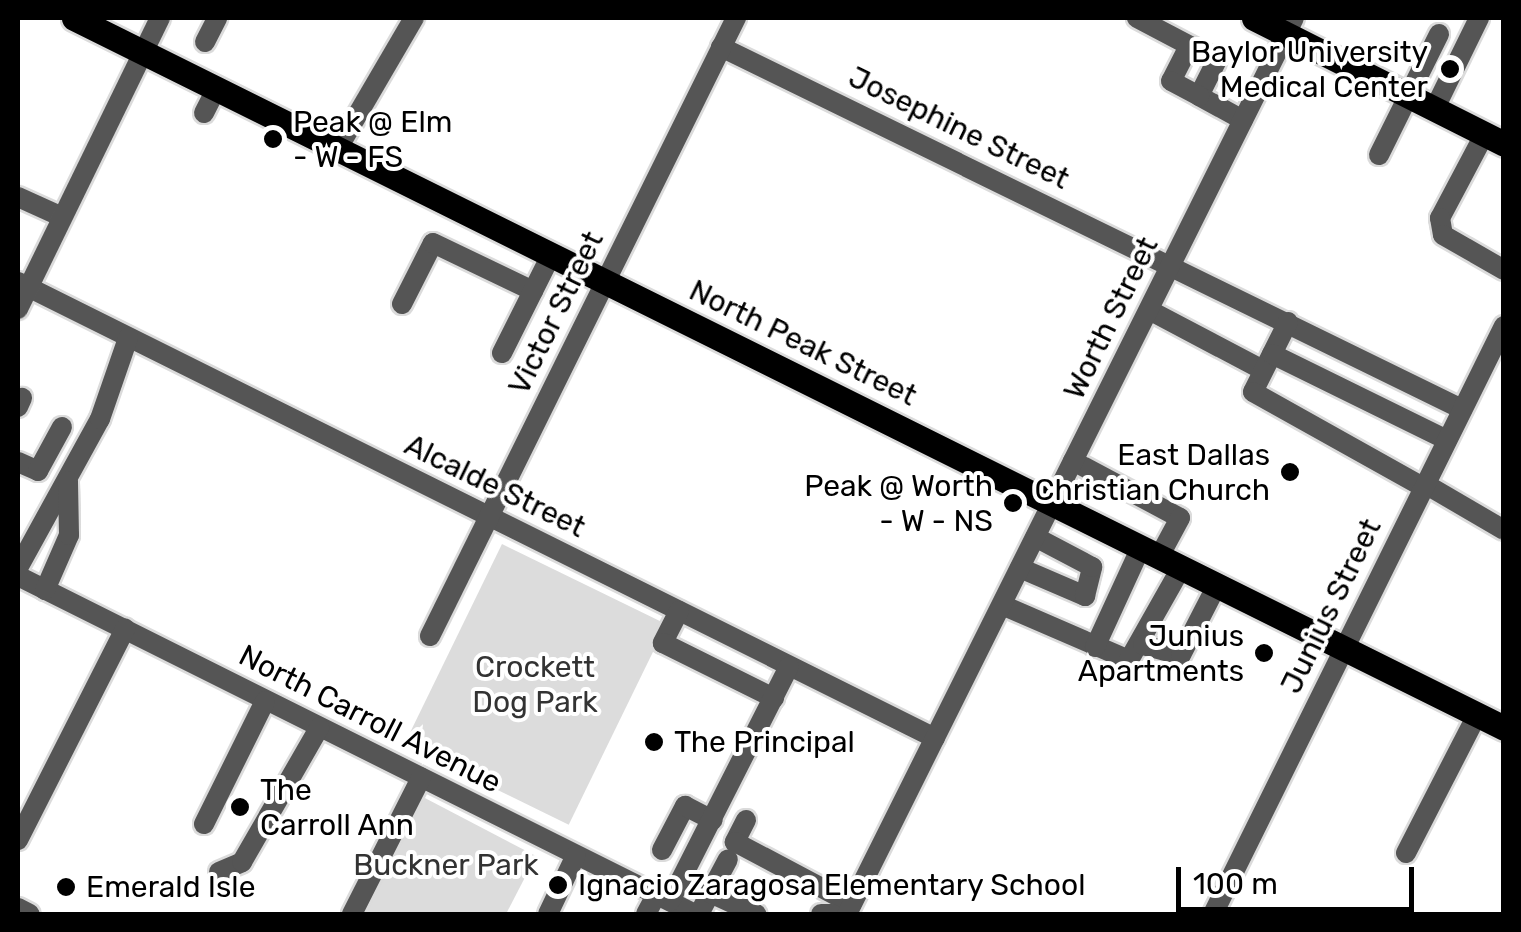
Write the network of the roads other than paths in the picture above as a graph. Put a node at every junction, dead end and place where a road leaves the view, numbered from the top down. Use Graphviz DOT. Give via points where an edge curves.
graph roads {
  1 [pos="74,18"];
  2 [pos="160,18"];
  3 [pos="217,18"];
  4 [pos="414,18"];
  5 [pos="736,18"];
  6 [pos="1137,18"];
  7 [pos="1254,18"];
  8 [pos="1479,18"];
  9 [pos="1290,26"];
  10 [pos="1439,34"];
  11 [pos="205,42"];
  12 [pos="1189,46"];
  13 [pos="721,47"];
  14 [pos="143,52"];
  15 [pos="216,88"];
  16 [pos="1198,96"];
  17 [pos="1408,96"];
  18 [pos="1434,110"];
  19 [pos="204,113"];
  20 [pos="1244,120"];
  21 [pos="1494,140"];
  22 [pos="338,148"];
  23 [pos="1378,155"];
  24 [pos="18,196"];
  25 [pos="62,218"];
  26 [pos="551,254"];
  27 [pos="1172,264"];
  28 [pos="1504,270"];
  29 [pos="605,281"];
  30 [pos="23,285"];
  31 [pos="533,291"];
  32 [pos="402,304"];
  33 [pos="18,309"];
  34 [pos="1149,310"];
  35 [pos="1288,322"];
  36 [pos="1503,329"];
  37 [pos="128,338"];
  38 [pos="502,353"];
  39 [pos="1268,362"];
  40 [pos="1462,409"];
  41 [pos="62,426"];
  42 [pos="1447,440"];
  43 [pos="1073,461"];
  44 [pos="18,462"];
  45 [pos="68,481"];
  46 [pos="1424,486"];
  47 [pos="1052,503"];
  48 [pos="489,517"];
  49 [pos="1504,530"];
  50 [pos="1035,537"];
  51 [pos="1160,557"];
  52 [pos="18,568"];
  53 [pos="1020,568"];
  54 [pos="18,576"];
  55 [pos="1217,585"];
  56 [pos="45,590"];
  57 [pos="1002,605"];
  58 [pos="679,611"];
  59 [pos="125,629"];
  60 [pos="430,636"];
  61 [pos="1143,644"];
  62 [pos="1096,647"];
  63 [pos="1343,648"];
  64 [pos="790,666"];
  65 [pos="774,698"];
  66 [pos="265,701"];
  67 [pos="1478,715"];
  68 [pos="319,728"];
  69 [pos="1504,728"];
  70 [pos="935,738"];
  71 [pos="421,778"];
  72 [pos="712,820"];
  73 [pos="746,820"];
  74 [pos="204,824"];
  75 [pos="18,840"];
  76 [pos="662,850"];
  77 [pos="1406,853"];
  78 [pos="576,855"];
  79 [pos="728,859"];
  80 [pos="219,872"];
  81 [pos="710,893"];
  82 [pos="663,898"];
  83 [pos="18,908"];
  84 [pos="850,909"];
  85 [pos="30,914"];
  86 [pos="352,914"];
  87 [pos="548,914"];
  88 [pos="646,914"];
  89 [pos="698,914"];
  90 [pos="756,914"];
  91 [pos="821,914"];
  92 [pos="832,914"];
  93 [pos="1213,914"];
  1 -- 14 [label="main road, North Peak Street"];
  2 -- 14 [label="street"];
  3 -- 11 [label="street"];
  4 -- 22 [label="street"];
  5 -- 13 [label="street, Victor Street"];
  6 -- 12 [label="street"];
  7 -- 9 [label="main road"];
  8 -- 18 [label="street"];
  9 -- 17 [label="main road"];
  9 -- 20 [label="street, Worth Street"];
  10 -- 17 [label="street"];
  12 -- 16 [label="street" via="1171,81"];
  12 -- 16 [label="street" via="1217,60"];
  13 -- 27 [label="street, Josephine Street"];
  13 -- 29 [label="street, Victor Street"];
  14 -- 15 [label="main road, North Peak Street"];
  14 -- 25 [label="street"];
  15 -- 19 [label="street"];
  15 -- 22 [label="main road, North Peak Street"];
  16 -- 20 [label="street"];
  17 -- 18 [label="main road"];
  17 -- 23 [label="street"];
  18 -- 21 [label="main road"];
  20 -- 27 [label="street, Worth Street"];
  21 -- 28 [label="street" via="1440,218 1442,235"];
  22 -- 26 [label="main road, North Peak Street"];
  24 -- 25 [label="street"];
  25 -- 30 [label="street"];
  26 -- 29 [label="main road, North Peak Street"];
  26 -- 31 [label="street"];
  27 -- 34 [label="street, Worth Street"];
  27 -- 35 [label="street, Josephine Street"];
  29 -- 47 [label="main road, North Peak Street"];
  29 -- 48 [label="street, Victor Street"];
  30 -- 33 [label="street"];
  30 -- 37 [label="street, Alcalde Street"];
  31 -- 32 [label="street" via="433,243"];
  31 -- 38 [label="street"];
  34 -- 39 [label="street"];
  34 -- 43 [label="street, Worth Street"];
  35 -- 39 [label="street"];
  35 -- 40 [label="street, Josephine Street"];
  36 -- 40 [label="street, Junius Street"];
  37 -- 45 [label="street"];
  37 -- 48 [label="street, Alcalde Street"];
  39 -- 42 [label="street"];
  39 -- 46 [label="street" via="1254,392"];
  40 -- 42 [label="street, Junius Street"];
  41 -- 44 [label="street" via="38,471"];
  42 -- 46 [label="street, Junius Street"];
  43 -- 47 [label="street, Worth Street"];
  43 -- 51 [label="street" via="1180,518"];
  45 -- 52 [label="street"];
  45 -- 56 [label="street" via="68,535"];
  46 -- 49 [label="street"];
  46 -- 63 [label="street, Junius Street"];
  47 -- 50 [label="street, Worth Street"];
  47 -- 51 [label="main road, North Peak Street"];
  48 -- 58 [label="street, Alcalde Street"];
  48 -- 60 [label="street, Victor Street"];
  50 -- 53 [label="street, Worth Street"];
  50 -- 53 [label="street" via="1092,567 1084,596"];
  51 -- 55 [label="main road, North Peak Street"];
  51 -- 61 [label="street"];
  51 -- 62 [label="street"];
  53 -- 57 [label="street, Worth Street"];
  54 -- 56 [label="street, North Carroll Avenue"];
  55 -- 61 [label="street" via="1182,655"];
  55 -- 63 [label="main road, North Peak Street"];
  56 -- 59 [label="street, North Carroll Avenue"];
  57 -- 62 [label="street"];
  57 -- 70 [label="street, Worth Street"];
  58 -- 64 [label="street, Alcalde Street"];
  58 -- 65 [label="street" via="663,643"];
  59 -- 66 [label="street, North Carroll Avenue"];
  59 -- 75 [label="street"];
  61 -- 62 [label="street" via="1126,660"];
  63 -- 67 [label="main road, North Peak Street"];
  63 -- 93 [label="street, Junius Street"];
  64 -- 65 [label="street"];
  64 -- 70 [label="street, Alcalde Street"];
  65 -- 72 [label="street"];
  66 -- 68 [label="street, North Carroll Avenue"];
  66 -- 74 [label="street"];
  67 -- 69 [label="main road, North Peak Street"];
  67 -- 77 [label="street"];
  68 -- 71 [label="street, North Carroll Avenue"];
  68 -- 80 [label="street" via="242,862"];
  70 -- 84 [label="street, Worth Street"];
  71 -- 78 [label="street, North Carroll Avenue"];
  71 -- 86 [label="street"];
  72 -- 76 [label="street" via="685,806"];
  72 -- 82 [label="street"];
  73 -- 84 [label="street" via="736,842"];
  78 -- 82 [label="street, North Carroll Avenue"];
  78 -- 87 [label="street"];
  79 -- 81 [label="street"];
  81 -- 89 [label="street"];
  81 -- 90 [label="street"];
  82 -- 88 [label="street"];
  82 -- 89 [label="street, North Carroll Avenue"];
  83 -- 85 [label="street"];
  91 -- 92 [label="street"];
}
